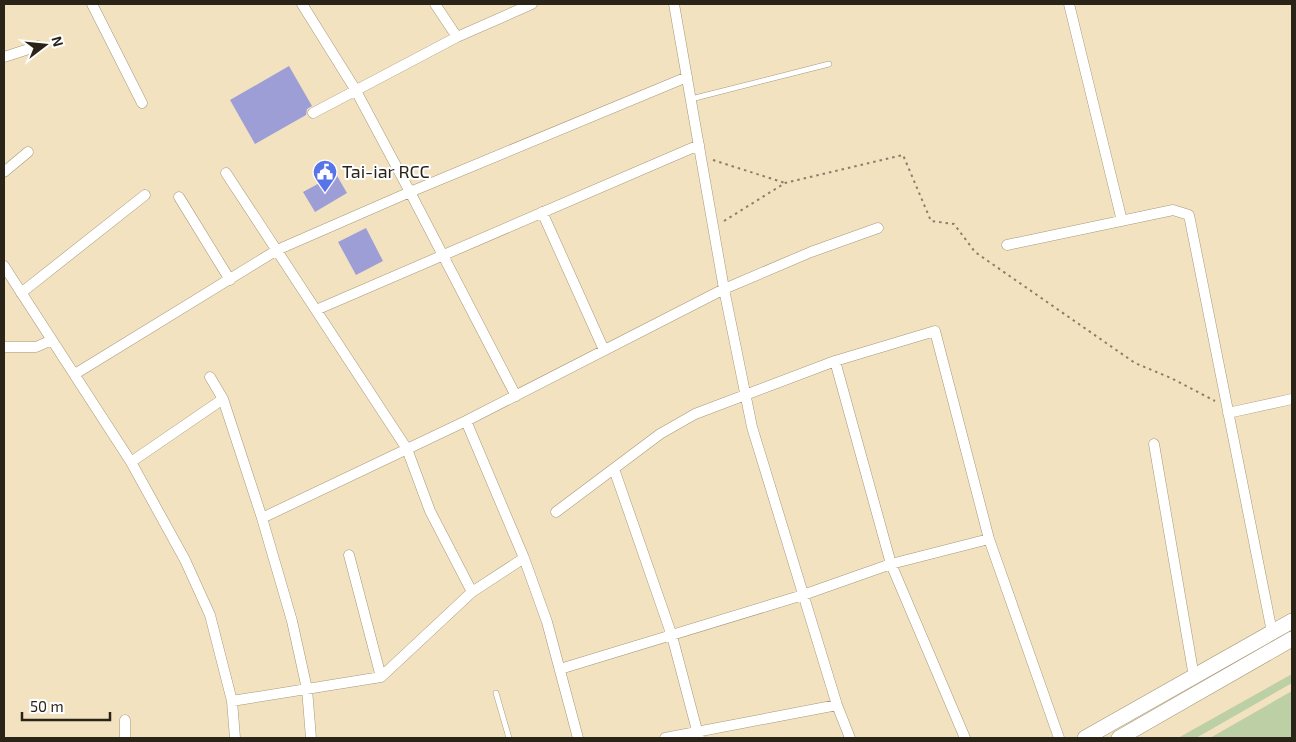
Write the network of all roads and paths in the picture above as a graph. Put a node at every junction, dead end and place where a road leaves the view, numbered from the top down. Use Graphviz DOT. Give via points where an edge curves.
graph roads {
  1 [pos="92,4"];
  2 [pos="302,4"];
  3 [pos="435,4"];
  4 [pos="531,4"];
  5 [pos="674,4"];
  6 [pos="1069,4"];
  7 [pos="457,37"];
  8 [pos="38,46"];
  9 [pos="4,57"];
  10 [pos="829,64"];
  11 [pos="687,78"];
  12 [pos="355,89"];
  13 [pos="691,99"];
  14 [pos="142,103"];
  15 [pos="312,113"];
  16 [pos="699,145"];
  17 [pos="28,152"];
  18 [pos="701,156"];
  19 [pos="4,172"];
  20 [pos="226,173"];
  21 [pos="785,183"];
  22 [pos="410,192"];
  23 [pos="146,195"];
  24 [pos="178,197"];
  25 [pos="542,212"];
  26 [pos="1122,221"];
  27 [pos="713,228"];
  28 [pos="878,228"];
  29 [pos="1007,245"];
  30 [pos="278,250"];
  31 [pos="443,255"];
  32 [pos="4,266"];
  33 [pos="230,280"];
  34 [pos="724,289"];
  35 [pos="22,293"];
  36 [pos="316,310"];
  37 [pos="52,340"];
  38 [pos="4,347"];
  39 [pos="604,350"];
  40 [pos="835,361"];
  41 [pos="75,374"];
  42 [pos="210,377"];
  43 [pos="745,394"];
  44 [pos="516,396"];
  45 [pos="223,399"];
  46 [pos="1292,399"];
  47 [pos="1228,413"];
  48 [pos="466,421"];
  49 [pos="1154,444"];
  50 [pos="407,449"];
  51 [pos="131,462"];
  52 [pos="614,469"];
  53 [pos="556,512"];
  54 [pos="262,518"];
  55 [pos="989,539"];
  56 [pos="349,555"];
  57 [pos="524,558"];
  58 [pos="891,564"];
  59 [pos="472,592"];
  60 [pos="804,595"];
  61 [pos="1292,621"];
  62 [pos="1272,632"];
  63 [pos="672,636"];
  64 [pos="1292,639"];
  65 [pos="560,669"];
  66 [pos="381,677"];
  67 [pos="1194,677"];
  68 [pos="307,689"];
  69 [pos="496,693"];
  70 [pos="232,701"];
  71 [pos="837,705"];
  72 [pos="125,720"];
  73 [pos="698,735"];
  74 [pos="125,738"];
  75 [pos="235,738"];
  76 [pos="312,738"];
  77 [pos="509,738"];
  78 [pos="578,738"];
  79 [pos="665,738"];
  80 [pos="850,738"];
  81 [pos="965,738"];
  82 [pos="1059,738"];
  83 [pos="1085,738"];
  84 [pos="1119,738"];
  1 -- 14 [label="street"];
  2 -- 12 [label="street"];
  3 -- 7 [label="street"];
  4 -- 7 [label="street"];
  5 -- 11 [label="street"];
  6 -- 26 [label="street"];
  7 -- 12 [label="street"];
  8 -- 9 [label="street"];
  10 -- 13 [label="lane"];
  11 -- 13 [label="street"];
  11 -- 22 [label="street"];
  12 -- 15 [label="street"];
  12 -- 22 [label="street"];
  13 -- 16 [label="street"];
  16 -- 18 [label="street"];
  16 -- 25 [label="street"];
  17 -- 19 [label="street"];
  18 -- 21 [label="path"];
  18 -- 27 [label="street"];
  20 -- 30 [label="street"];
  21 -- 27 [label="path"];
  21 -- 47 [label="path" via="904,155 931,221 954,224 976,252 1135,363 1213,400"];
  22 -- 30 [label="street"];
  22 -- 31 [label="street"];
  23 -- 35 [label="street"];
  24 -- 33 [label="street"];
  25 -- 31 [label="street"];
  25 -- 39 [label="street"];
  26 -- 29 [label="street"];
  26 -- 47 [label="street" via="1173,210 1189,215"];
  27 -- 34 [label="street"];
  28 -- 34 [label="street"];
  30 -- 33 [label="street"];
  30 -- 36 [label="street"];
  31 -- 36 [label="street"];
  31 -- 44 [label="street"];
  32 -- 35 [label="street"];
  33 -- 41 [label="street"];
  34 -- 39 [label="street"];
  34 -- 43 [label="street"];
  35 -- 37 [label="street"];
  36 -- 50 [label="street"];
  37 -- 38 [label="street" via="36,347"];
  37 -- 41 [label="street"];
  39 -- 44 [label="street"];
  40 -- 43 [label="street"];
  40 -- 55 [label="street" via="935,331"];
  40 -- 58 [label="street"];
  41 -- 51 [label="street"];
  42 -- 45 [label="street"];
  43 -- 52 [label="street" via="695,414 660,434"];
  43 -- 60 [label="street" via="752,427"];
  44 -- 48 [label="street"];
  45 -- 51 [label="street"];
  45 -- 54 [label="street"];
  46 -- 47 [label="street"];
  47 -- 62 [label="street"];
  48 -- 50 [label="street"];
  48 -- 57 [label="street"];
  49 -- 67 [label="street"];
  50 -- 54 [label="street"];
  50 -- 59 [label="street" via="430,511"];
  51 -- 70 [label="street" via="185,560 210,616"];
  52 -- 53 [label="street"];
  52 -- 63 [label="street"];
  54 -- 68 [label="street" via="292,621"];
  55 -- 58 [label="street"];
  55 -- 82 [label="street"];
  56 -- 66 [label="street"];
  57 -- 59 [label="street"];
  57 -- 65 [label="street"];
  58 -- 60 [label="street"];
  58 -- 81 [label="street"];
  59 -- 66 [label="street"];
  60 -- 63 [label="street"];
  60 -- 71 [label="street"];
  61 -- 62 [label="main road"];
  62 -- 67 [label="main road"];
  63 -- 65 [label="street"];
  63 -- 73 [label="street"];
  64 -- 84 [label="main road"];
  65 -- 78 [label="street"];
  66 -- 68 [label="street"];
  67 -- 83 [label="main road"];
  68 -- 70 [label="street"];
  68 -- 76 [label="street"];
  69 -- 77 [label="lane"];
  70 -- 75 [label="street"];
  71 -- 73 [label="street"];
  71 -- 80 [label="street"];
  72 -- 74 [label="street"];
  73 -- 79 [label="street"];
}
